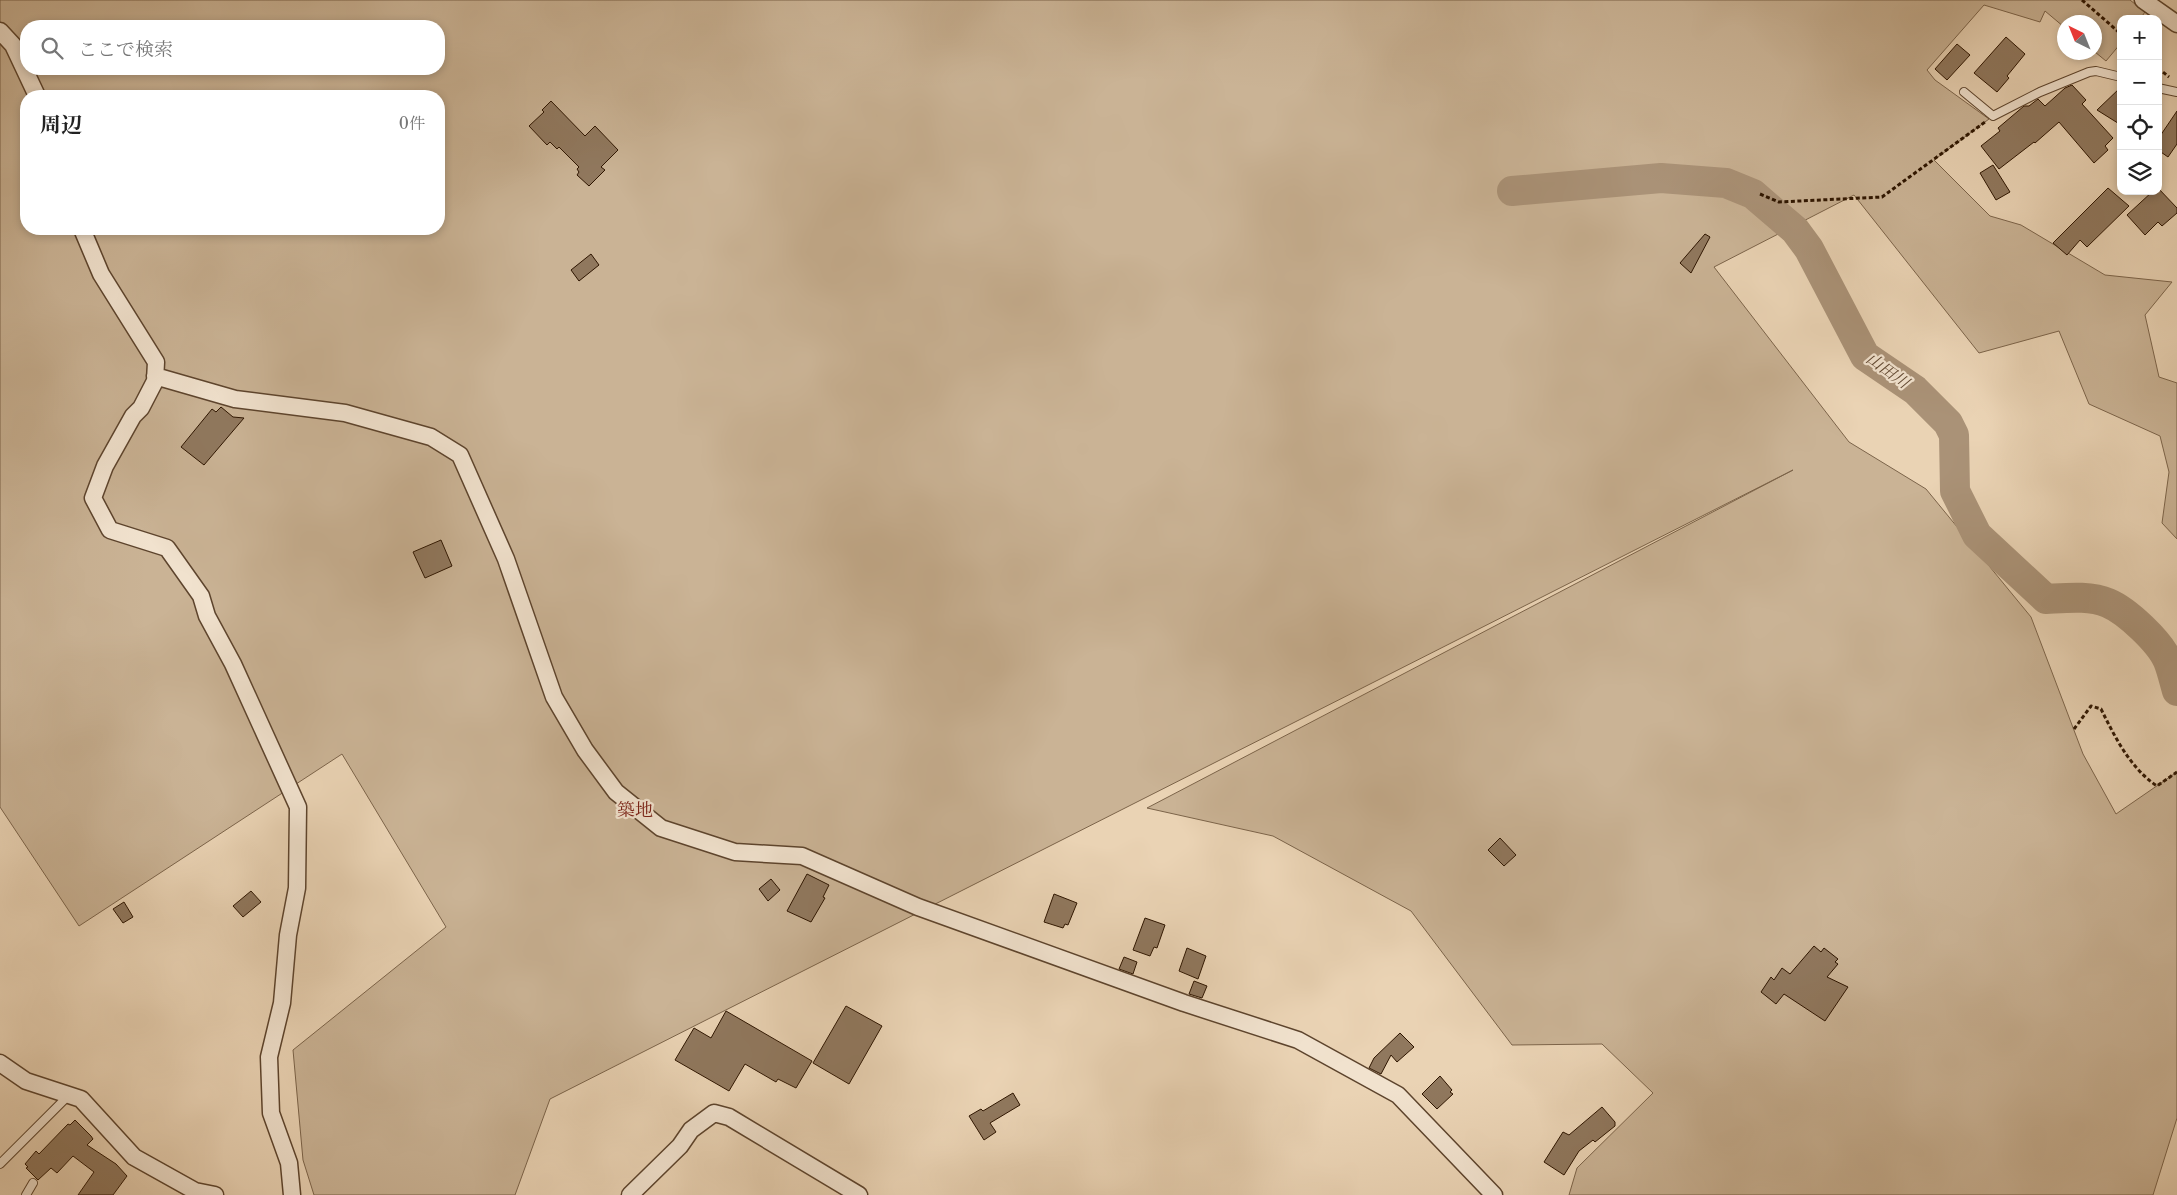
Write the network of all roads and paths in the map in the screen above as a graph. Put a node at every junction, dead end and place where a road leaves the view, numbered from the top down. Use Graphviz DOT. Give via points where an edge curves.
graph roads {
  1 [pos="2082,0"];
  2 [pos="2143,0"];
  3 [pos="2177,24"];
  4 [pos="0,31"];
  5 [pos="2117,31"];
  6 [pos="20,60"];
  7 [pos="27,75"];
  8 [pos="2117,76"];
  9 [pos="2162,89"];
  10 [pos="34,90"];
  11 [pos="1964,92"];
  12 [pos="2177,92"];
  13 [pos="1993,116"];
  14 [pos="1760,194"];
  15 [pos="85,235"];
  16 [pos="154,376"];
  17 [pos="2074,729"];
  18 [pos="2177,772"];
  19 [pos="0,1063"];
  20 [pos="69,1095"];
  21 [pos="0,1164"];
  22 [pos="33,1183"];
  23 [pos="26,1195"];
  24 [pos="215,1195"];
  25 [pos="292,1195"];
  26 [pos="630,1195"];
  27 [pos="859,1195"];
  28 [pos="1494,1195"];
  1 -- 5 [label="path"];
  2 -- 3 [label="street"];
  4 -- 6 [label="street" via="13,45"];
  7 -- 10 [label="street"];
  8 -- 13 [label="lane" via="2089,72 2048,88"];
  9 -- 12 [label="lane"];
  11 -- 13 [label="lane"];
  13 -- 14 [label="path" via="1882,197 1778,202"];
  15 -- 16 [label="street" via="101,274 156,362"];
  16 -- 25 [label="street" via="155,381 141,408 133,416 105,466 93,498 110,530 167,548 200,596 298,807 297,888 288,935 282,1002 270,1057 271,1113 289,1163"];
  16 -- 28 [label="street" via="235,399 345,413 400,427 431,437 460,455 506,558 554,697 585,750 616,792 661,828 735,852 802,856 918,907 1184,1003 1298,1040 1398,1095"];
  17 -- 18 [label="path" via="2091,706 2101,709 2143,777 2157,786"];
  19 -- 20 [label="street" via="26,1081"];
  20 -- 21 [label="lane"];
  20 -- 24 [label="street" via="81,1099 134,1157 196,1191"];
  22 -- 23 [label="lane"];
  26 -- 27 [label="street" via="680,1146 691,1130 714,1113 729,1116"];
}
